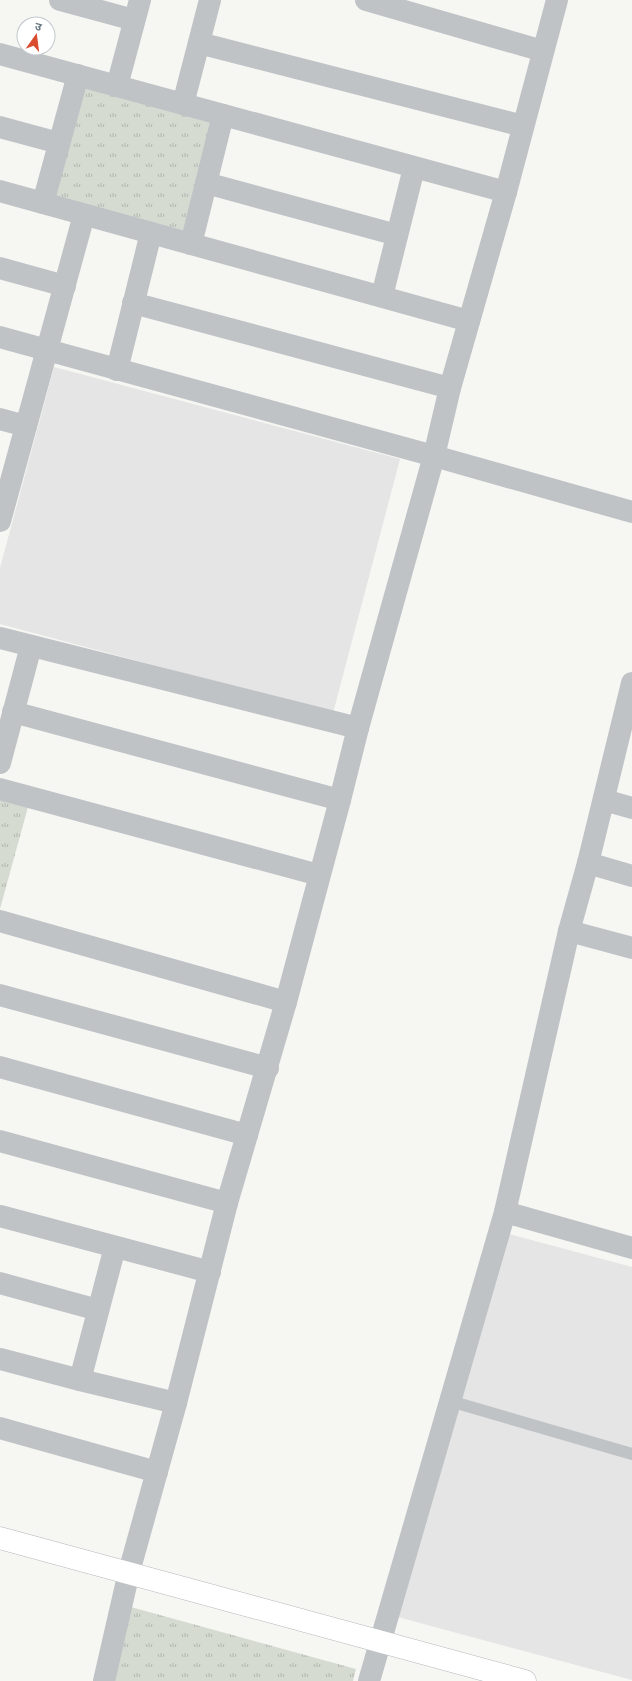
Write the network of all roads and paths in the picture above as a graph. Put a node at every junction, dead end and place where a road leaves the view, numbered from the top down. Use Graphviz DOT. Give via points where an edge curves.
graph roads {
  1 [pos="60,0"];
  2 [pos="210,0"];
  3 [pos="366,0"];
  4 [pos="557,0"];
  5 [pos="137,10"];
  6 [pos="199,43"];
  7 [pos="543,51"];
  8 [pos="0,54"];
  9 [pos="78,75"];
  10 [pos="117,86"];
  11 [pos="183,104"];
  12 [pos="223,115"];
  13 [pos="522,126"];
  14 [pos="0,127"];
  15 [pos="59,143"];
  16 [pos="414,168"];
  17 [pos="206,184"];
  18 [pos="0,191"];
  19 [pos="506,192"];
  20 [pos="43,203"];
  21 [pos="84,214"];
  22 [pos="151,233"];
  23 [pos="397,235"];
  24 [pos="192,244"];
  25 [pos="0,268"];
  26 [pos="65,286"];
  27 [pos="382,296"];
  28 [pos="134,303"];
  29 [pos="470,321"];
  30 [pos="0,338"];
  31 [pos="47,350"];
  32 [pos="117,370"];
  33 [pos="450,388"];
  34 [pos="0,419"];
  35 [pos="26,426"];
  36 [pos="434,456"];
  37 [pos="5,486"];
  38 [pos="632,512"];
  39 [pos="0,521"];
  40 [pos="0,638"];
  41 [pos="31,646"];
  42 [pos="632,683"];
  43 [pos="13,712"];
  44 [pos="358,728"];
  45 [pos="0,763"];
  46 [pos="0,789"];
  47 [pos="340,800"];
  48 [pos="604,800"];
  49 [pos="632,808"];
  50 [pos="588,864"];
  51 [pos="319,875"];
  52 [pos="632,876"];
  53 [pos="0,921"];
  54 [pos="569,931"];
  55 [pos="632,948"];
  56 [pos="0,995"];
  57 [pos="286,1002"];
  58 [pos="0,1067"];
  59 [pos="268,1068"];
  60 [pos="247,1135"];
  61 [pos="0,1141"];
  62 [pos="226,1204"];
  63 [pos="505,1212"];
  64 [pos="0,1216"];
  65 [pos="115,1247"];
  66 [pos="632,1248"];
  67 [pos="210,1272"];
  68 [pos="0,1283"];
  69 [pos="98,1310"];
  70 [pos="0,1359"];
  71 [pos="80,1380"];
  72 [pos="450,1402"];
  73 [pos="176,1403"];
  74 [pos="0,1428"];
  75 [pos="632,1454"];
  76 [pos="157,1472"];
  77 [pos="0,1538"];
  78 [pos="128,1572"];
  79 [pos="379,1641"];
  80 [pos="104,1681"];
  81 [pos="369,1681"];
  82 [pos="525,1681"];
  1 -- 5 [label="street"];
  2 -- 6 [label="street"];
  3 -- 7 [label="street"];
  4 -- 7 [label="street"];
  5 -- 10 [label="street"];
  6 -- 11 [label="street"];
  6 -- 13 [label="street"];
  7 -- 13 [label="street"];
  8 -- 9 [label="street"];
  9 -- 10 [label="street"];
  9 -- 15 [label="street"];
  10 -- 11 [label="street"];
  11 -- 12 [label="street"];
  12 -- 16 [label="street"];
  12 -- 17 [label="street"];
  13 -- 19 [label="street"];
  14 -- 15 [label="street"];
  15 -- 20 [label="street"];
  16 -- 19 [label="street"];
  16 -- 23 [label="street"];
  17 -- 23 [label="street"];
  17 -- 24 [label="street"];
  18 -- 20 [label="street"];
  19 -- 29 [label="street"];
  20 -- 21 [label="street"];
  21 -- 22 [label="street"];
  21 -- 26 [label="street"];
  22 -- 24 [label="street"];
  22 -- 28 [label="street"];
  23 -- 27 [label="street"];
  24 -- 27 [label="street"];
  25 -- 26 [label="street"];
  26 -- 31 [label="street"];
  27 -- 29 [label="street"];
  28 -- 32 [label="street"];
  28 -- 33 [label="street"];
  29 -- 33 [label="street"];
  30 -- 31 [label="street"];
  31 -- 32 [label="street"];
  31 -- 35 [label="street"];
  32 -- 36 [label="street"];
  33 -- 36 [label="street"];
  34 -- 35 [label="street"];
  35 -- 37 [label="street"];
  36 -- 38 [label="street"];
  36 -- 44 [label="street"];
  37 -- 39 [label="street"];
  40 -- 41 [label="street"];
  41 -- 43 [label="street"];
  41 -- 44 [label="street"];
  42 -- 48 [label="street"];
  43 -- 45 [label="street"];
  43 -- 47 [label="street"];
  44 -- 47 [label="street"];
  46 -- 51 [label="street"];
  47 -- 51 [label="street"];
  48 -- 49 [label="street"];
  48 -- 50 [label="street"];
  50 -- 52 [label="street"];
  50 -- 54 [label="street"];
  51 -- 57 [label="street"];
  53 -- 57 [label="street"];
  54 -- 55 [label="street"];
  54 -- 63 [label="street"];
  56 -- 59 [label="street"];
  57 -- 59 [label="street"];
  58 -- 60 [label="street"];
  59 -- 60 [label="street"];
  60 -- 62 [label="street"];
  61 -- 62 [label="street"];
  62 -- 67 [label="street"];
  63 -- 66 [label="street"];
  63 -- 72 [label="street"];
  64 -- 65 [label="street"];
  65 -- 67 [label="street"];
  65 -- 69 [label="street"];
  67 -- 73 [label="street"];
  68 -- 69 [label="street"];
  69 -- 71 [label="street"];
  70 -- 71 [label="street"];
  71 -- 73 [label="street"];
  72 -- 75 [label="lane"];
  72 -- 79 [label="street"];
  73 -- 76 [label="street"];
  74 -- 76 [label="street"];
  76 -- 78 [label="street"];
  77 -- 78 [label="street"];
  78 -- 79 [label="street"];
  78 -- 80 [label="street"];
  79 -- 81 [label="street"];
  79 -- 82 [label="street"];
}
